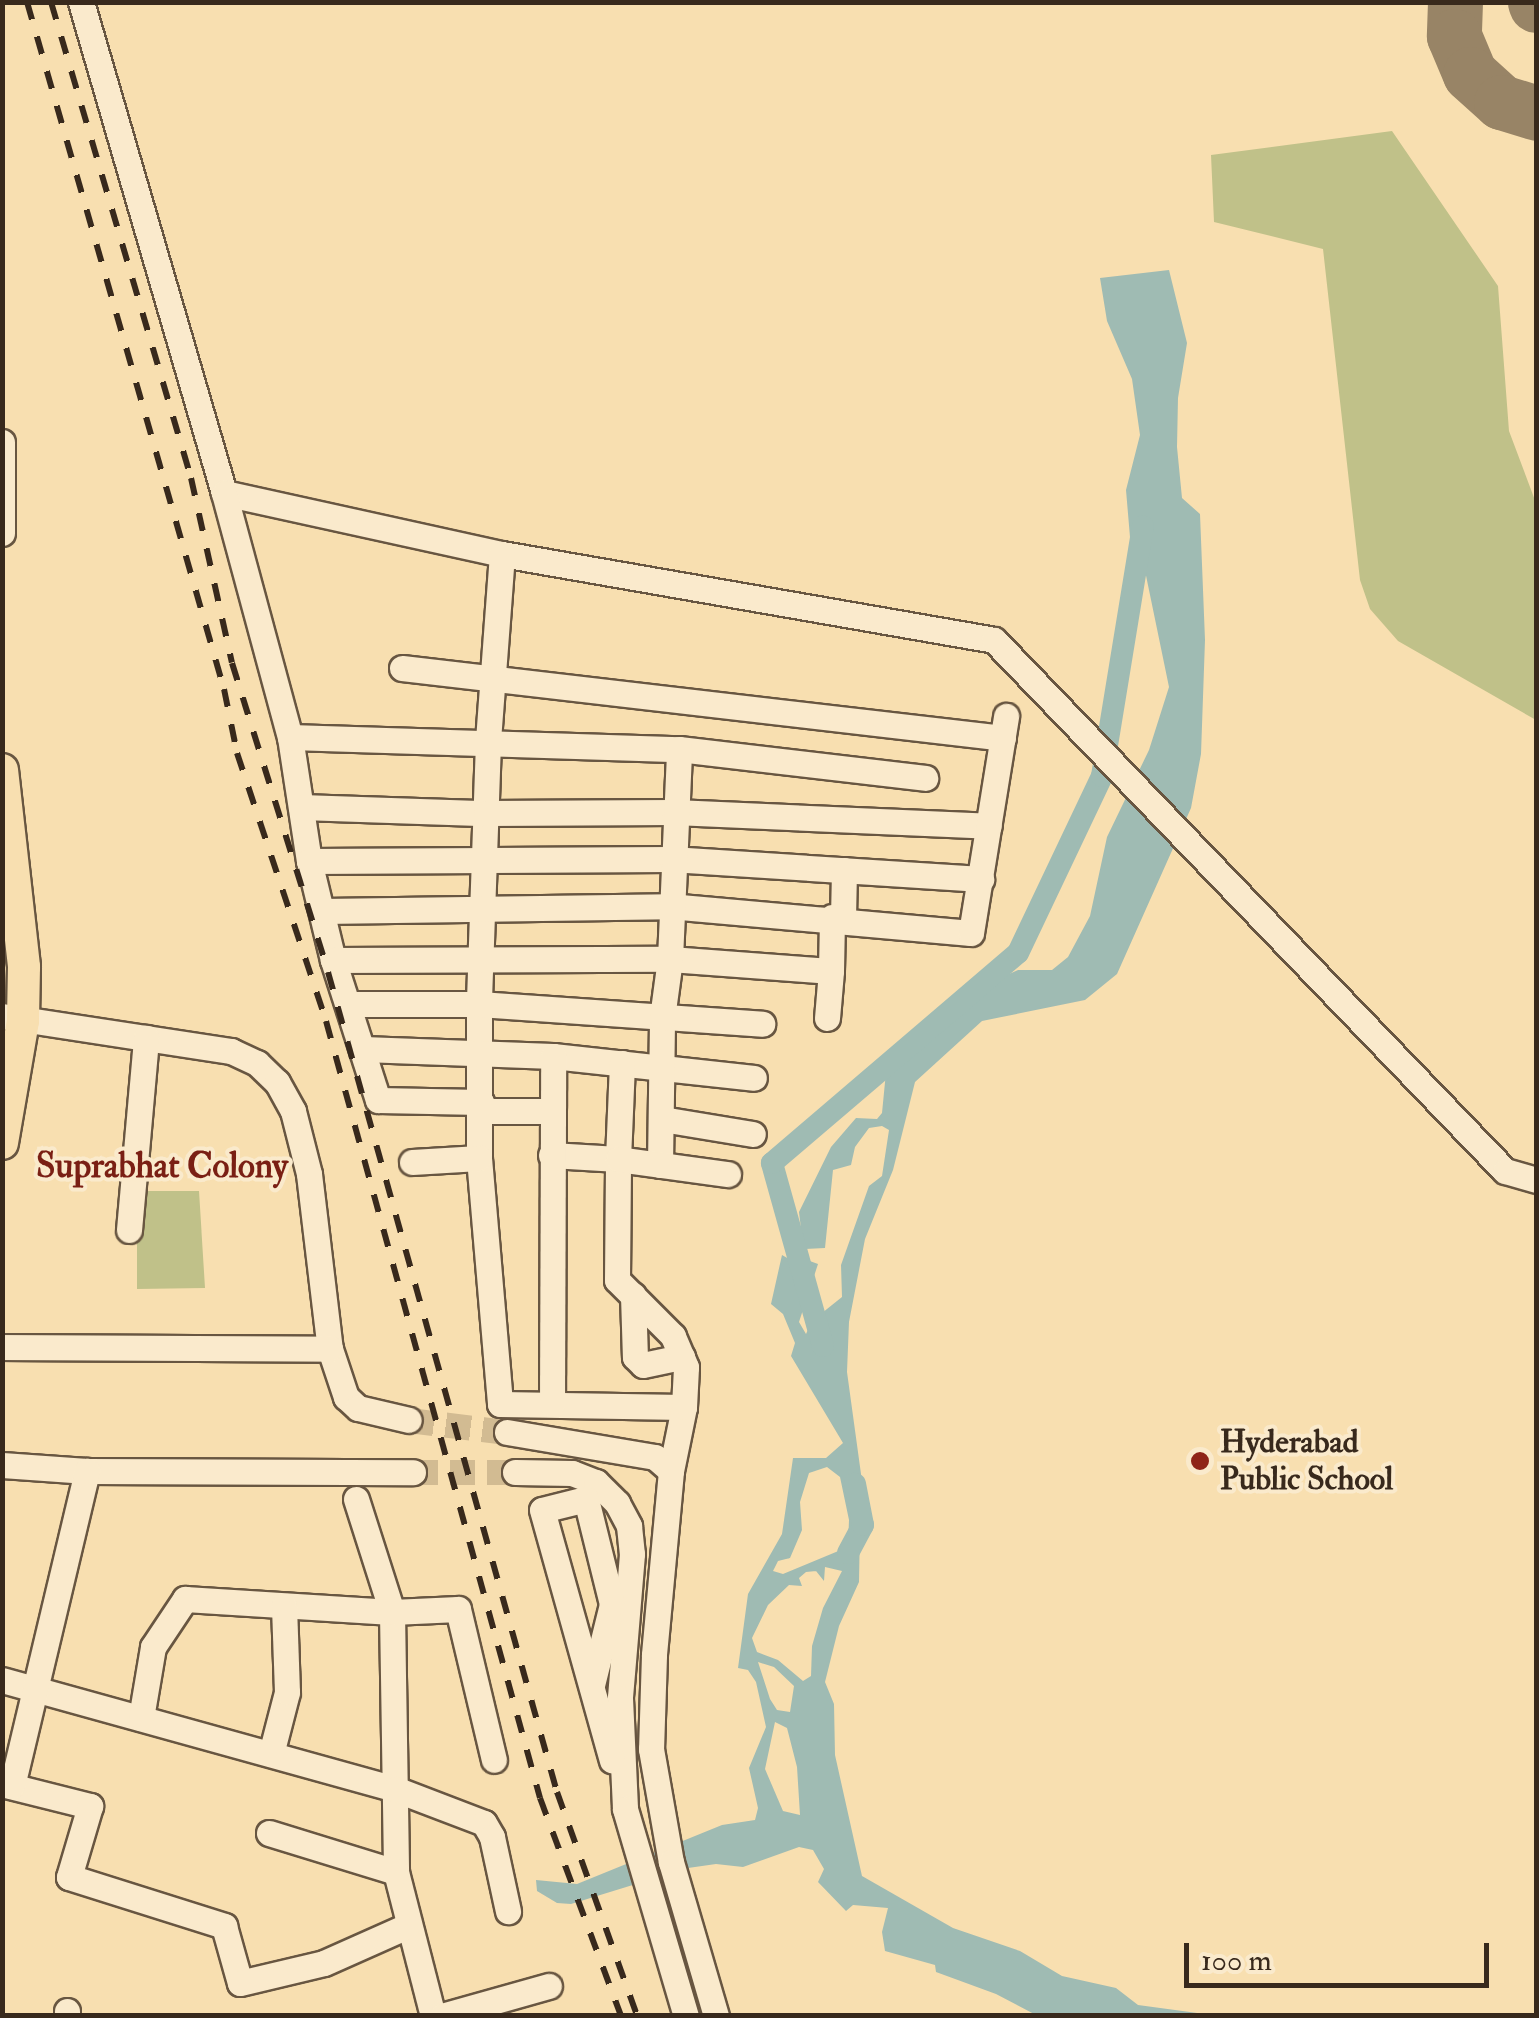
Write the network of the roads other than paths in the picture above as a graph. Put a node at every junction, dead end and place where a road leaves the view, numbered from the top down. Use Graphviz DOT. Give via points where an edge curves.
graph roads {
  1 [pos="82,2"];
  2 [pos="2,442"];
  3 [pos="224,493"];
  4 [pos="2,532"];
  5 [pos="502,554"];
  6 [pos="402,668"];
  7 [pos="493,677"];
  8 [pos="290,737"];
  9 [pos="488,742"];
  10 [pos="679,749"];
  11 [pos="2,770"];
  12 [pos="925,778"];
  13 [pos="301,807"];
  14 [pos="674,812"];
  15 [pos="486,813"];
  16 [pos="989,826"];
  17 [pos="671,859"];
  18 [pos="309,861"];
  19 [pos="484,862"];
  20 [pos="844,870"];
  21 [pos="981,879"];
  22 [pos="669,906"];
  23 [pos="483,910"];
  24 [pos="322,911"];
  25 [pos="838,918"];
  26 [pos="2,927"];
  27 [pos="670,959"];
  28 [pos="333,960"];
  29 [pos="480,961"];
  30 [pos="831,972"];
  31 [pos="348,1004"];
  32 [pos="479,1004"];
  33 [pos="562,1010"];
  34 [pos="662,1018"];
  35 [pos="828,1018"];
  36 [pos="9,1023"];
  37 [pos="762,1024"];
  38 [pos="146,1038"];
  39 [pos="363,1050"];
  40 [pos="479,1054"];
  41 [pos="556,1056"];
  42 [pos="622,1063"];
  43 [pos="664,1068"];
  44 [pos="754,1078"];
  45 [pos="481,1102"];
  46 [pos="551,1112"];
  47 [pos="662,1120"];
  48 [pos="753,1134"];
  49 [pos="2,1143"];
  50 [pos="551,1155"];
  51 [pos="478,1158"];
  52 [pos="618,1159"];
  53 [pos="412,1162"];
  54 [pos="660,1165"];
  55 [pos="728,1174"];
  56 [pos="1536,1180"];
  57 [pos="129,1230"];
  58 [pos="632,1295"];
  59 [pos="2,1347"];
  60 [pos="330,1349"];
  61 [pos="682,1357"];
  62 [pos="552,1404"];
  63 [pos="684,1407"];
  64 [pos="410,1420"];
  65 [pos="508,1432"];
  66 [pos="2,1465"];
  67 [pos="87,1471"];
  68 [pos="671,1471"];
  69 [pos="413,1472"];
  70 [pos="514,1472"];
  71 [pos="356,1499"];
  72 [pos="598,1556"];
  73 [pos="554,1565"];
  74 [pos="284,1606"];
  75 [pos="392,1612"];
  76 [pos="2,1680"];
  77 [pos="592,1685"];
  78 [pos="34,1691"];
  79 [pos="140,1718"];
  80 [pos="271,1754"];
  81 [pos="494,1760"];
  82 [pos="8,1785"];
  83 [pos="395,1789"];
  84 [pos="626,1815"];
  85 [pos="270,1832"];
  86 [pos="396,1872"];
  87 [pos="508,1911"];
  88 [pos="407,1926"];
  89 [pos="550,1986"];
  90 [pos="428,2014"];
  91 [pos="686,2016"];
  92 [pos="716,2016"];
  1 -- 3 [label="street"];
  2 -- 4 [label="street"];
  3 -- 5 [label="street"];
  3 -- 8 [label="street"];
  5 -- 7 [label="street"];
  5 -- 56 [label="street" via="994,640 1505,1171"];
  6 -- 7 [label="street"];
  7 -- 9 [label="street"];
  7 -- 16 [label="street" via="1004,727"];
  8 -- 9 [label="street"];
  8 -- 13 [label="street"];
  9 -- 10 [label="street"];
  9 -- 15 [label="street"];
  10 -- 12 [label="street"];
  10 -- 14 [label="street"];
  11 -- 36 [label="main road" via="24,967"];
  13 -- 15 [label="street"];
  13 -- 18 [label="street"];
  14 -- 15 [label="street"];
  14 -- 16 [label="street"];
  14 -- 17 [label="street"];
  15 -- 19 [label="street"];
  16 -- 21 [label="street"];
  17 -- 19 [label="street"];
  17 -- 20 [label="street"];
  17 -- 22 [label="street"];
  18 -- 19 [label="street"];
  18 -- 24 [label="street"];
  19 -- 23 [label="street"];
  20 -- 21 [label="street"];
  20 -- 25 [label="street"];
  21 -- 25 [label="street" via="971,933"];
  22 -- 23 [label="street"];
  22 -- 25 [label="street"];
  22 -- 27 [label="street"];
  23 -- 24 [label="street"];
  23 -- 29 [label="street"];
  24 -- 28 [label="street"];
  25 -- 30 [label="street"];
  26 -- 36 [label="main road"];
  27 -- 29 [label="street"];
  27 -- 30 [label="street"];
  27 -- 34 [label="street"];
  28 -- 29 [label="street"];
  28 -- 31 [label="street"];
  29 -- 32 [label="street"];
  30 -- 35 [label="street"];
  31 -- 32 [label="street"];
  31 -- 39 [label="street"];
  32 -- 33 [label="street"];
  32 -- 40 [label="street"];
  33 -- 34 [label="street"];
  33 -- 41 [label="street"];
  34 -- 37 [label="street"];
  34 -- 43 [label="street"];
  36 -- 38 [label="street"];
  36 -- 49 [label="main road"];
  38 -- 57 [label="street"];
  38 -- 60 [label="street" via="231,1052 277,1082 293,1110 309,1174"];
  39 -- 40 [label="street"];
  39 -- 45 [label="street" via="378,1100"];
  40 -- 41 [label="street"];
  40 -- 45 [label="street"];
  41 -- 42 [label="street"];
  41 -- 46 [label="street"];
  42 -- 43 [label="street"];
  42 -- 52 [label="street"];
  43 -- 44 [label="street"];
  43 -- 47 [label="street"];
  45 -- 46 [label="street" via="483,1111"];
  45 -- 51 [label="street"];
  46 -- 50 [label="street"];
  47 -- 48 [label="street"];
  47 -- 54 [label="street"];
  50 -- 52 [label="street"];
  50 -- 62 [label="street"];
  51 -- 53 [label="street"];
  51 -- 62 [label="street" via="500,1404"];
  52 -- 54 [label="street"];
  52 -- 58 [label="street" via="617,1280"];
  54 -- 55 [label="street"];
  58 -- 61 [label="street" via="673,1336"];
  58 -- 61 [label="street" via="636,1356 643,1364"];
  59 -- 60 [label="street"];
  60 -- 64 [label="street" via="346,1397 358,1408"];
  61 -- 63 [label="street"];
  62 -- 63 [label="street"];
  63 -- 68 [label="street"];
  65 -- 68 [label="street" via="655,1457"];
  66 -- 67 [label="street"];
  67 -- 69 [label="street"];
  67 -- 78 [label="street"];
  68 -- 92 [label="street" via="652,1749 671,1862"];
  70 -- 84 [label="street" via="572,1473 596,1482 618,1503 628,1526 632,1554 620,1698"];
  71 -- 75 [label="street"];
  72 -- 73 [label="street"];
  72 -- 73 [label="street" via="586,1499 542,1510"];
  72 -- 77 [label="street" via="612,1604"];
  73 -- 77 [label="street"];
  74 -- 75 [label="street"];
  74 -- 79 [label="street" via="184,1599 154,1646"];
  74 -- 80 [label="street" via="287,1692"];
  75 -- 81 [label="street" via="458,1609"];
  75 -- 83 [label="street"];
  76 -- 78 [label="street"];
  77 -- 84 [label="street"];
  78 -- 79 [label="street"];
  78 -- 82 [label="street"];
  79 -- 80 [label="street"];
  80 -- 83 [label="street"];
  82 -- 88 [label="street" via="90,1806 69,1877 224,1926 240,1983 324,1963"];
  83 -- 86 [label="street"];
  83 -- 87 [label="street" via="489,1828"];
  84 -- 91 [label="street"];
  85 -- 86 [label="street"];
  86 -- 88 [label="street"];
  88 -- 90 [label="street"];
  89 -- 90 [label="street"];
}
